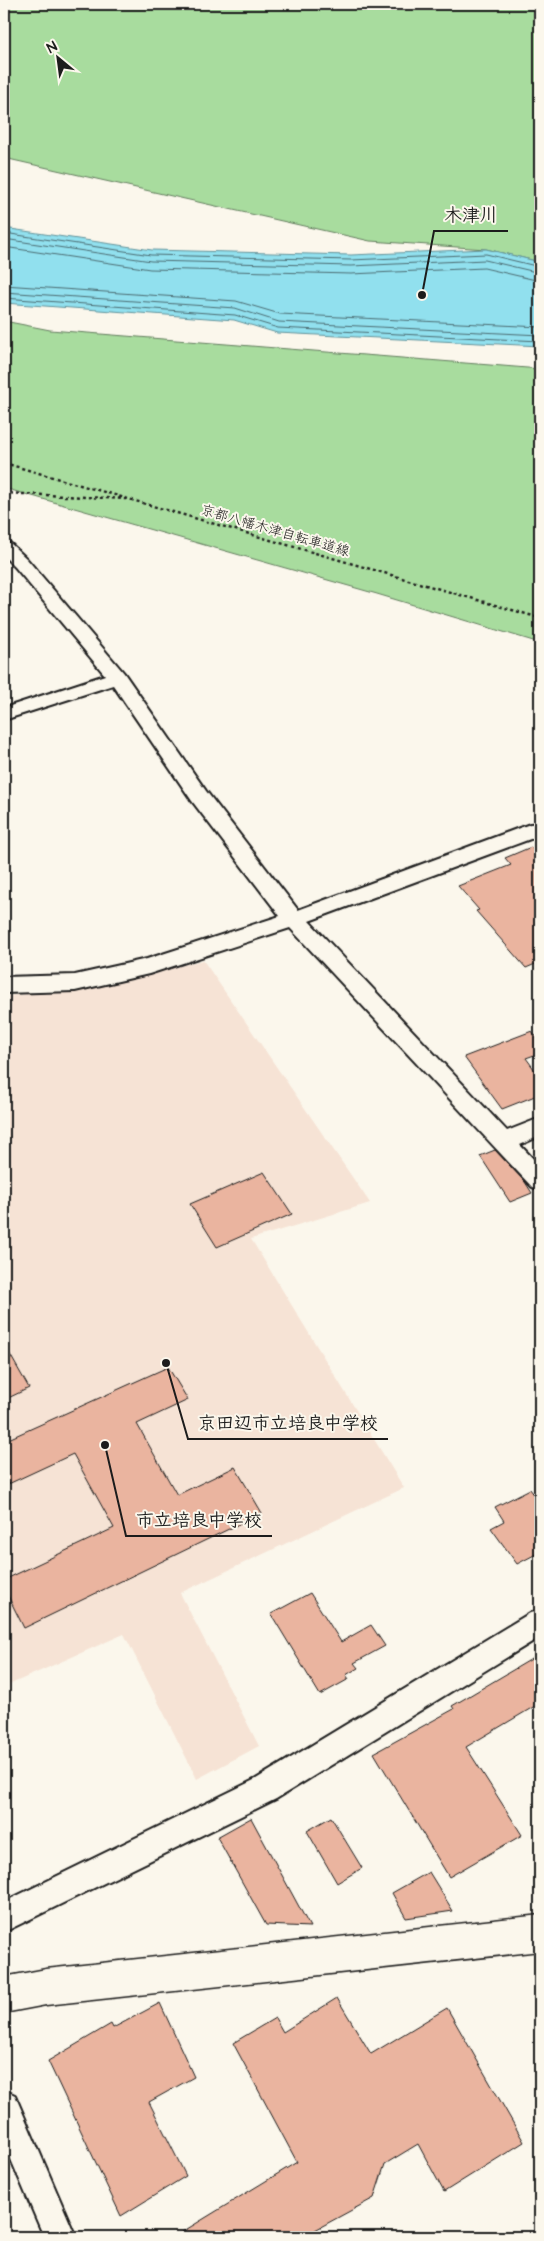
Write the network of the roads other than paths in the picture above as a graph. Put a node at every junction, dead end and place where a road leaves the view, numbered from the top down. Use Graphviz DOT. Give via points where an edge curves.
graph roads {
  1 [pos="4,548"];
  2 [pos="117,677"];
  3 [pos="4,714"];
  4 [pos="540,833"];
  5 [pos="293,918"];
  6 [pos="4,985"];
  7 [pos="540,1128"];
  8 [pos="504,1142"];
  9 [pos="540,1181"];
  10 [pos="540,1622"];
  11 [pos="4,1917"];
  12 [pos="540,1933"];
  13 [pos="4,1995"];
  14 [pos="4,2106"];
  15 [pos="60,2237"];
  1 -- 2 [label="street" via="22,563"];
  2 -- 3 [label="street"];
  2 -- 5 [label="street" via="199,796"];
  4 -- 5 [label="street" via="537,829"];
  5 -- 6 [label="street" via="149,966 75,982"];
  5 -- 8 [label="street"];
  7 -- 8 [label="street"];
  8 -- 9 [label="street"];
  10 -- 11 [label="street" via="266,1789"];
  12 -- 13 [label="street" via="46,1987"];
  14 -- 15 [label="street"];
}
